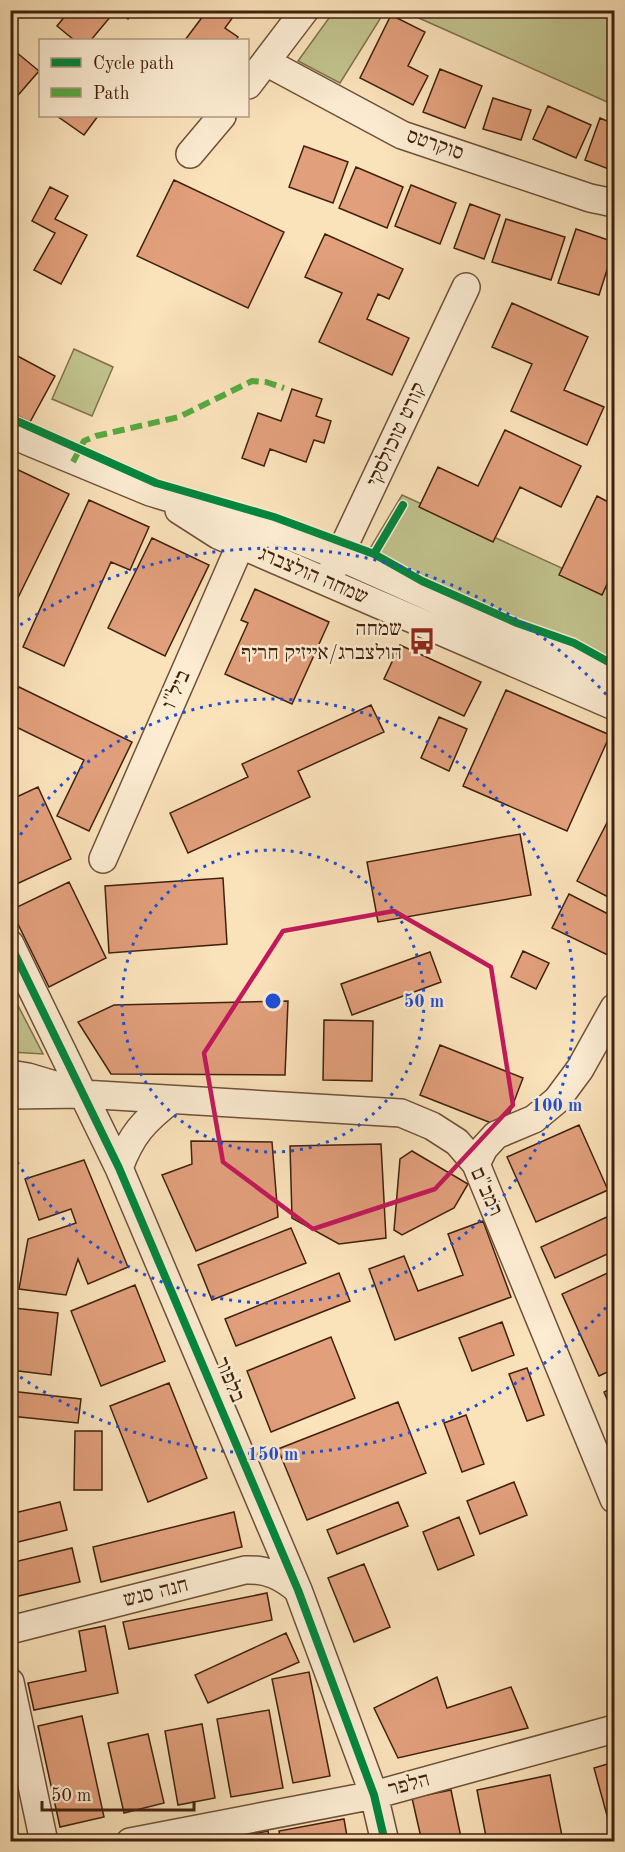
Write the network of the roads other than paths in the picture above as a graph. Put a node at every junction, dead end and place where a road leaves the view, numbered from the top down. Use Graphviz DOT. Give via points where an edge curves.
graph roads {
  1 [pos="305,10"];
  2 [pos="266,62"];
  3 [pos="249,84"];
  4 [pos="221,117"];
  5 [pos="190,154"];
  6 [pos="615,203"];
  7 [pos="466,287"];
  8 [pos="10,434"];
  9 [pos="246,534"];
  10 [pos="340,557"];
  11 [pos="326,581"];
  12 [pos="615,679"];
  13 [pos="615,706"];
  14 [pos="103,859"];
  15 [pos="10,944"];
  16 [pos="615,1008"];
  17 [pos="10,1074"];
  18 [pos="82,1094"];
  19 [pos="10,1095"];
  20 [pos="171,1100"];
  21 [pos="476,1164"];
  22 [pos="119,1168"];
  23 [pos="615,1499"];
  24 [pos="298,1590"];
  25 [pos="10,1630"];
  26 [pos="10,1682"];
  27 [pos="615,1729"];
  28 [pos="374,1795"];
  29 [pos="44,1842"];
  30 [pos="130,1842"];
  31 [pos="385,1842"];
  1 -- 2 [label="street"];
  2 -- 3 [label="street"];
  2 -- 6 [label="street, סוקרטס" via="402,135"];
  4 -- 5 [label="street"];
  7 -- 10 [label="street, קורט טוכולסקי"];
  8 -- 9 [label="street, שמחה הולצברג"];
  9 -- 10 [label="street, שמחה הולצברג"];
  9 -- 11 [label="street, שמחה הולצברג"];
  9 -- 14 [label="street, ביל\"ו"];
  10 -- 11 [label="street, קורט טוכולסקי"];
  10 -- 12 [label="street, שמחה הולצברג"];
  11 -- 13 [label="street, שמחה הולצברג"];
  15 -- 18 [label="street, בלפור"];
  16 -- 21 [label="street" via="557,1100 534,1119 496,1135"];
  17 -- 18 [label="street"];
  18 -- 19 [label="street"];
  18 -- 20 [label="street, רמב\"ם"];
  18 -- 22 [label="street, בלפור"];
  20 -- 21 [label="street, רמב\"ם" via="401,1113 457,1142"];
  20 -- 22 [label="street" via="135,1133"];
  21 -- 23 [label="street, רמב\"ם"];
  22 -- 24 [label="street, בלפור"];
  24 -- 25 [label="street, חנה סנש" via="274,1574 245,1570"];
  24 -- 28 [label="street, בלפור"];
  26 -- 29 [label="street"];
  27 -- 28 [label="street, הלפר"];
  28 -- 30 [label="street, הלפר"];
  28 -- 31 [label="street, בלפור"];
}
